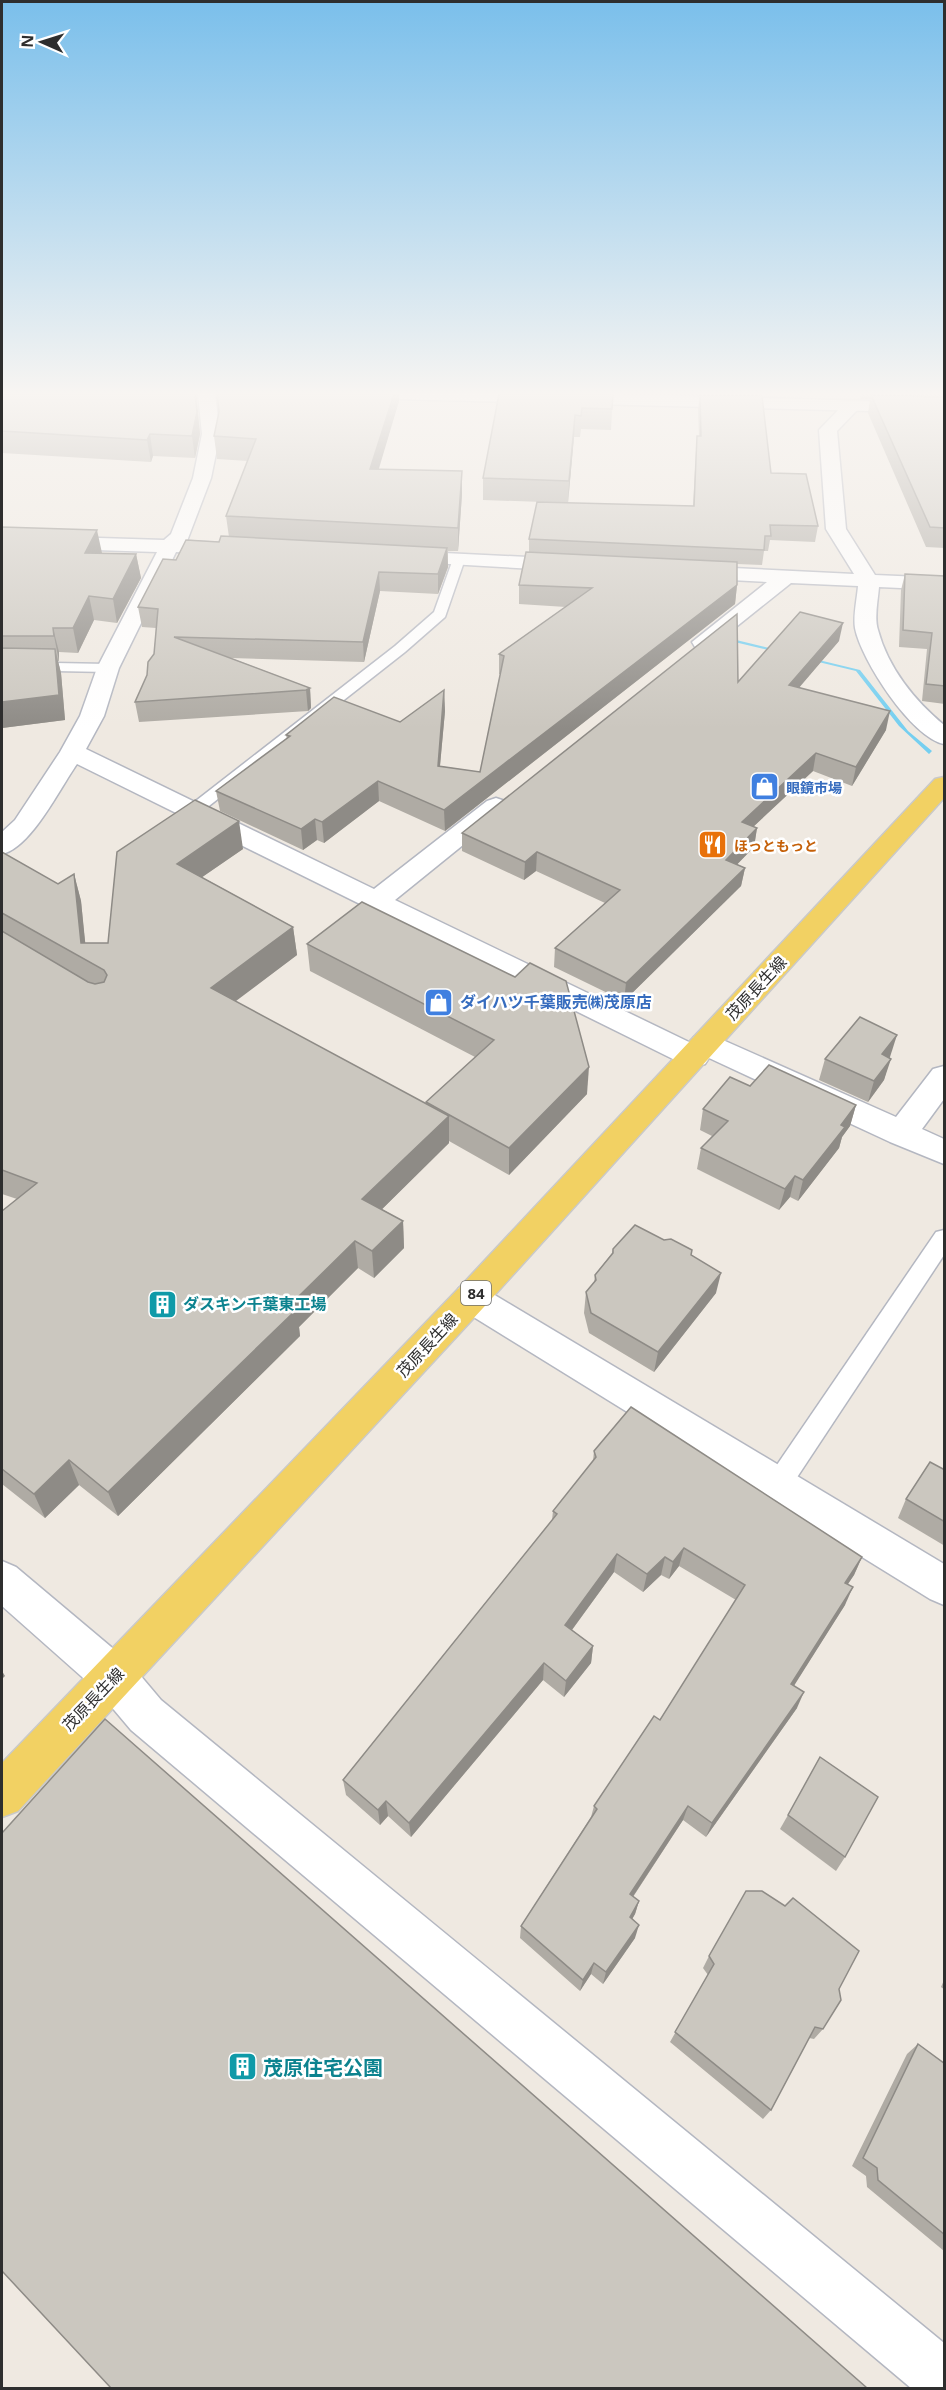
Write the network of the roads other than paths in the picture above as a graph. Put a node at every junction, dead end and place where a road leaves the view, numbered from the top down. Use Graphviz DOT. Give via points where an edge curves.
graph roads {
  1 [pos="192,506"];
  2 [pos="834,506"];
  3 [pos="2,541"];
  4 [pos="170,545"];
  5 [pos="251,549"];
  6 [pos="390,556"];
  7 [pos="459,559"];
  8 [pos="588,566"];
  9 [pos="669,571"];
  10 [pos="786,577"];
  11 [pos="869,581"];
  12 [pos="945,584"];
  13 [pos="681,659"];
  14 [pos="2,666"];
  15 [pos="108,668"];
  16 [pos="945,737"];
  17 [pos="72,752"];
  18 [pos="945,784"];
  19 [pos="509,795"];
  20 [pos="195,810"];
  21 [pos="2,846"];
  22 [pos="378,900"];
  23 [pos="700,1050"];
  24 [pos="945,1077"];
  25 [pos="901,1134"];
  26 [pos="945,1152"];
  27 [pos="945,1238"];
  28 [pos="471,1298"];
  29 [pos="777,1486"];
  30 [pos="2,1580"];
  31 [pos="945,1586"];
  32 [pos="114,1677"];
  33 [pos="2,1795"];
  34 [pos="945,2379"];
  1 -- 4 [label="street" via="180,537"];
  2 -- 11 [label="street" via="836,529"];
  3 -- 4 [label="street"];
  4 -- 5 [label="street"];
  4 -- 15 [label="street"];
  6 -- 7 [label="street"];
  7 -- 8 [label="street"];
  7 -- 20 [label="lane" via="440,614"];
  9 -- 10 [label="street"];
  10 -- 11 [label="street"];
  10 -- 13 [label="street"];
  11 -- 12 [label="street"];
  11 -- 16 [label="street" via="866,628 884,671 916,714"];
  14 -- 15 [label="lane"];
  15 -- 17 [label="street" via="92,716"];
  17 -- 20 [label="street"];
  17 -- 21 [label="street" via="24,825"];
  18 -- 23 [label="main road, 茂原長生線 / 84"];
  19 -- 22 [label="street"];
  20 -- 22 [label="street"];
  22 -- 23 [label="street"];
  23 -- 25 [label="street"];
  23 -- 28 [label="main road, 茂原長生線 / 84"];
  24 -- 25 [label="street"];
  25 -- 26 [label="street"];
  27 -- 29 [label="lane"];
  28 -- 29 [label="street"];
  28 -- 32 [label="main road, 茂原長生線 / 84"];
  29 -- 31 [label="street"];
  30 -- 32 [label="street"];
  32 -- 33 [label="main road, 茂原長生線 / 84"];
  32 -- 34 [label="street" via="147,1715"];
}
